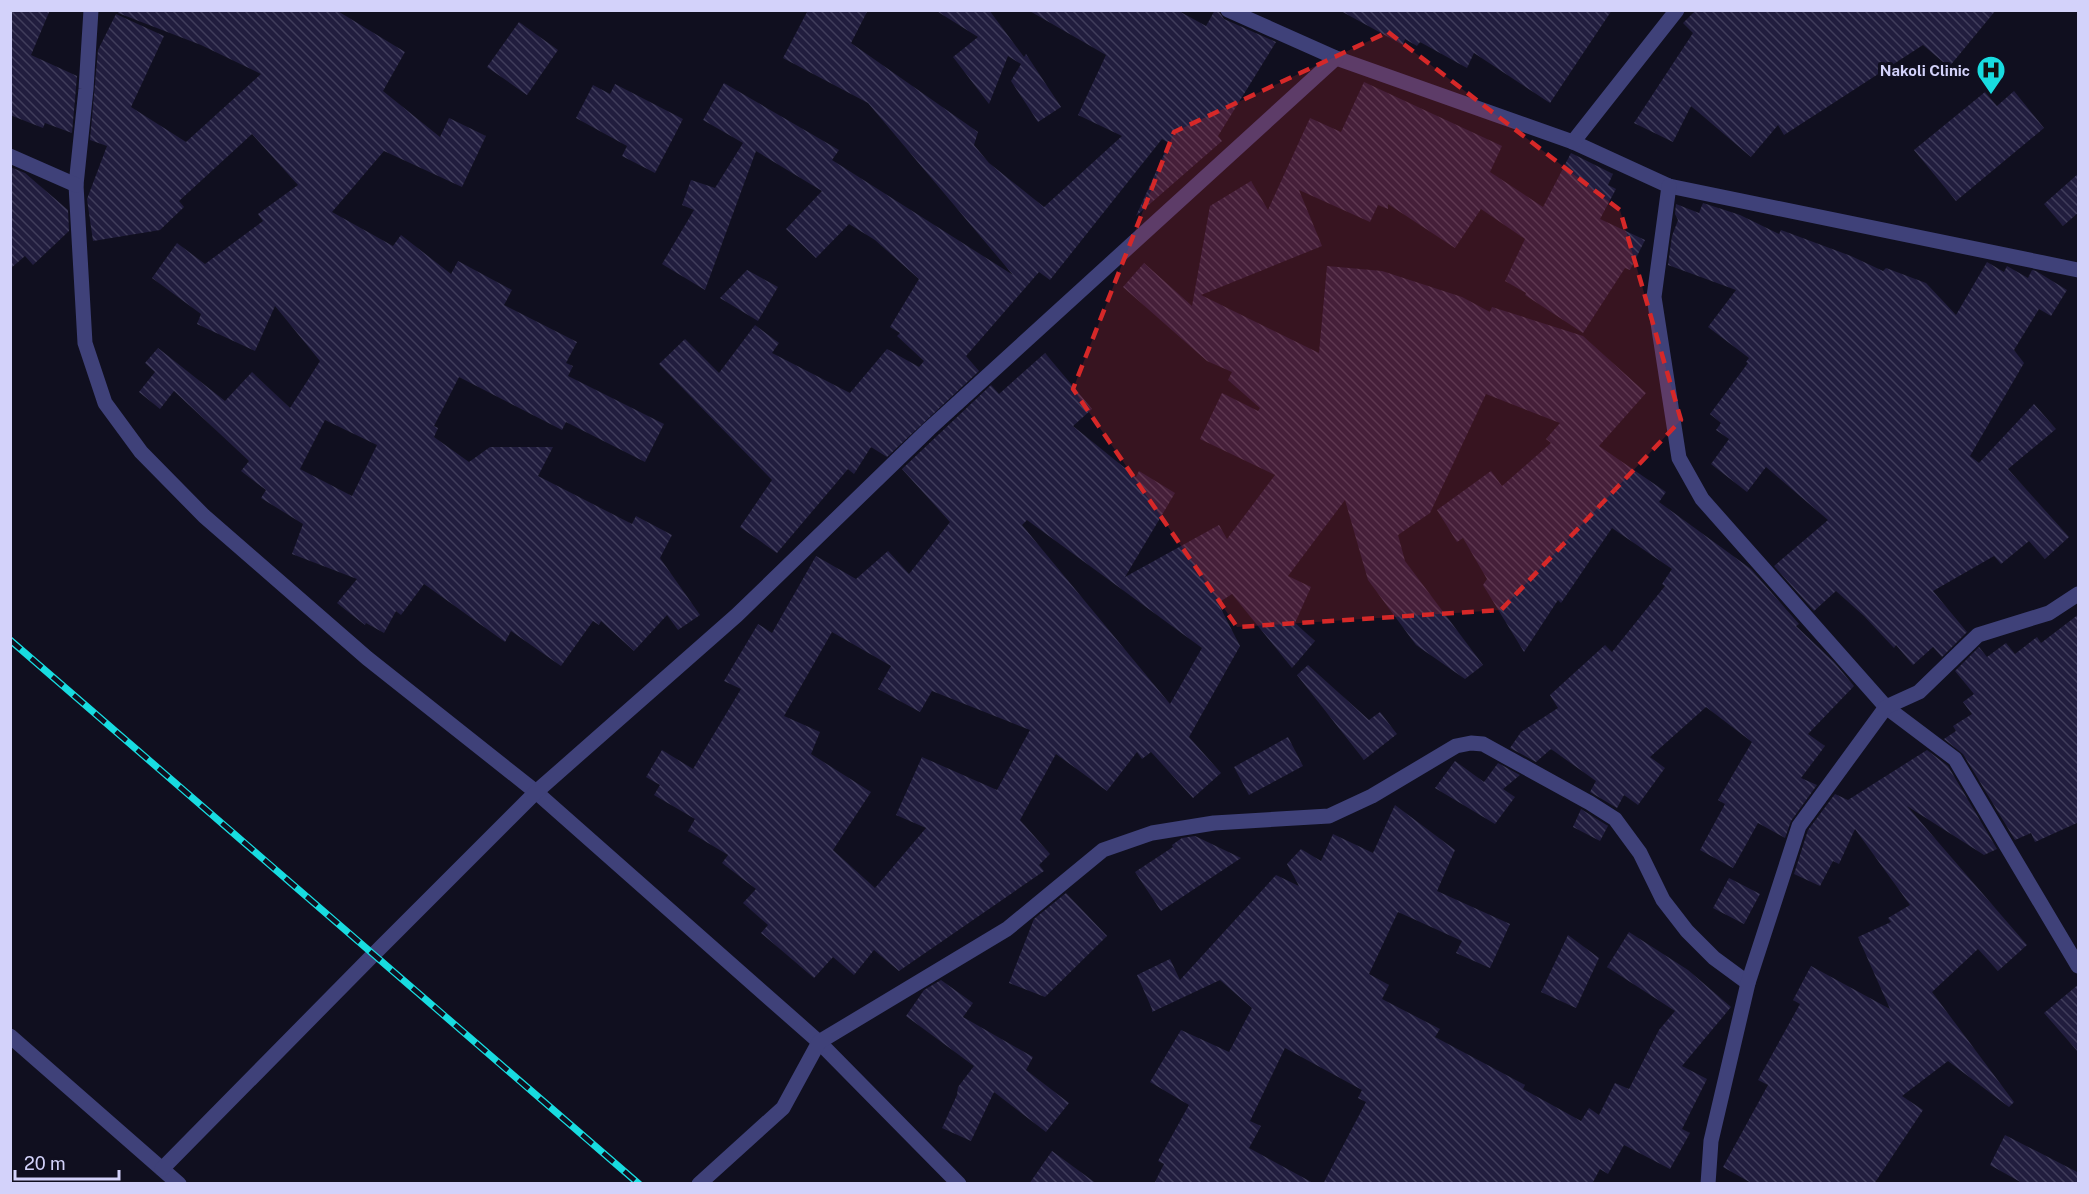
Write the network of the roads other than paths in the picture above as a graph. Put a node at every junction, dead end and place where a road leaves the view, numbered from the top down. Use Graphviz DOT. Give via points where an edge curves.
graph roads {
  1 [pos="91,10"];
  2 [pos="1228,10"];
  3 [pos="1677,10"];
  4 [pos="1336,58"];
  5 [pos="1573,142"];
  6 [pos="10,156"];
  7 [pos="76,185"];
  8 [pos="1669,186"];
  9 [pos="2079,270"];
  10 [pos="2079,594"];
  11 [pos="1886,707"];
  12 [pos="536,792"];
  13 [pos="2079,966"];
  14 [pos="1748,983"];
  15 [pos="10,1036"];
  16 [pos="819,1042"];
  17 [pos="162,1169"];
  18 [pos="179,1184"];
  19 [pos="699,1184"];
  20 [pos="959,1184"];
  21 [pos="1708,1184"];
  1 -- 7 [label="street"];
  2 -- 4 [label="street"];
  3 -- 5 [label="street"];
  4 -- 5 [label="street"];
  4 -- 12 [label="street" via="929,429 737,615"];
  5 -- 8 [label="street"];
  6 -- 7 [label="street"];
  7 -- 12 [label="street" via="85,343 105,403 141,452 204,516 367,658"];
  8 -- 9 [label="street"];
  8 -- 11 [label="street" via="1654,297 1679,458 1702,499"];
  10 -- 11 [label="street" via="2049,613 1978,635 1919,692"];
  11 -- 13 [label="street" via="1956,759"];
  11 -- 14 [label="street" via="1799,826"];
  12 -- 16 [label="street"];
  12 -- 17 [label="street"];
  14 -- 16 [label="street" via="1714,958 1688,931 1663,900 1640,853 1615,819 1483,744 1471,743 1456,746 1372,796 1329,816 1214,823 1152,833 1103,850 1007,928"];
  14 -- 21 [label="street" via="1712,1141"];
  15 -- 17 [label="street"];
  16 -- 19 [label="street" via="783,1108"];
  16 -- 20 [label="street"];
  17 -- 18 [label="street"];
}
